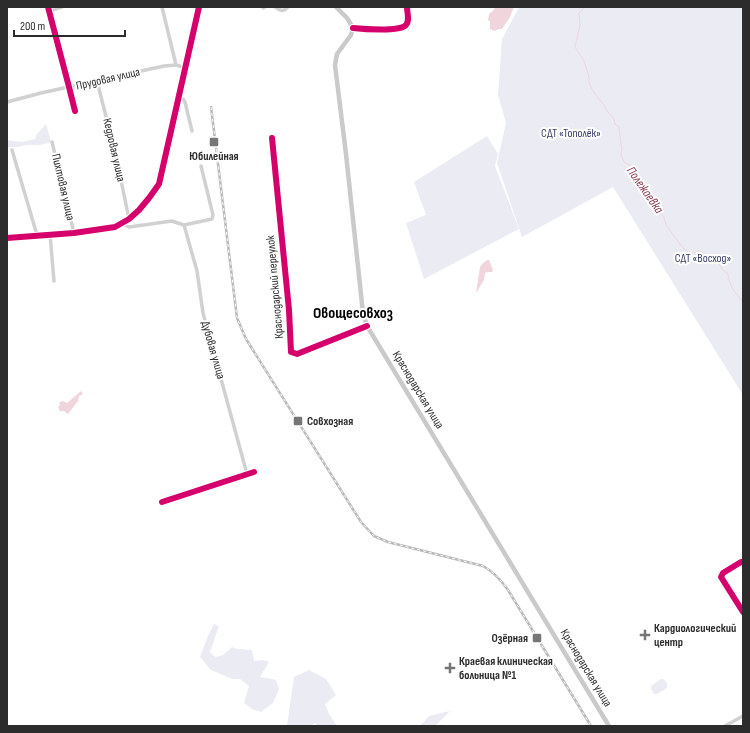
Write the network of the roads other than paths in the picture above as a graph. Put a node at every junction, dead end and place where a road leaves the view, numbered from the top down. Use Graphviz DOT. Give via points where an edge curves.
graph roads {
  1 [pos="62,7"];
  2 [pos="162,7"];
  3 [pos="199,7"];
  4 [pos="275,7"];
  5 [pos="288,7"];
  6 [pos="336,7"];
  7 [pos="407,7"];
  8 [pos="48,9"];
  9 [pos="353,28"];
  10 [pos="176,65"];
  11 [pos="186,68"];
  12 [pos="97,81"];
  13 [pos="69,87"];
  14 [pos="179,97"];
  15 [pos="7,102"];
  16 [pos="75,111"];
  17 [pos="192,131"];
  18 [pos="272,138"];
  19 [pos="52,142"];
  20 [pos="12,150"];
  21 [pos="201,166"];
  22 [pos="129,219"];
  23 [pos="124,222"];
  24 [pos="184,225"];
  25 [pos="74,232"];
  26 [pos="50,234"];
  27 [pos="37,235"];
  28 [pos="7,238"];
  29 [pos="54,281"];
  30 [pos="367,326"];
  31 [pos="254,472"];
  32 [pos="247,474"];
  33 [pos="162,502"];
  34 [pos="743,562"];
  35 [pos="743,612"];
  36 [pos="743,716"];
  37 [pos="609,726"];
  38 [pos="725,726"];
  1 -- 8 [label="street"];
  2 -- 10 [label="street"];
  3 -- 11 [label="main road"];
  4 -- 5 [label="street" via="282,11"];
  6 -- 9 [label="main road"];
  7 -- 9 [label="street" via="409,20 402,28"];
  8 -- 13 [label="street"];
  9 -- 30 [label="main road, Краснодарская улица" via="337,54 335,65 363,312"];
  10 -- 11 [label="street, Прудовая улица"];
  10 -- 12 [label="street, Прудовая улица"];
  11 -- 14 [label="main road"];
  12 -- 13 [label="street, Прудовая улица"];
  12 -- 22 [label="street, Кедровая улица"];
  13 -- 15 [label="street, Прудовая улица"];
  13 -- 16 [label="street"];
  14 -- 17 [label="street" via="186,102"];
  14 -- 22 [label="main road" via="159,184"];
  18 -- 30 [label="street, Краснодарский переулок" via="292,352 297,354"];
  19 -- 25 [label="street, Пихтовая улица"];
  20 -- 27 [label="street"];
  21 -- 24 [label="street" via="212,219"];
  22 -- 23 [label="main road"];
  23 -- 24 [label="street" via="129,227 172,221"];
  23 -- 25 [label="main road" via="115,227"];
  24 -- 32 [label="street, Дубовая улица" via="197,271 203,313"];
  25 -- 26 [label="main road"];
  26 -- 27 [label="main road"];
  26 -- 29 [label="street"];
  27 -- 28 [label="main road"];
  30 -- 37 [label="main road, Краснодарская улица"];
  31 -- 32 [label="street"];
  32 -- 33 [label="street"];
  34 -- 35 [label="street" via="723,573 721,577"];
  36 -- 38 [label="street"];
}
